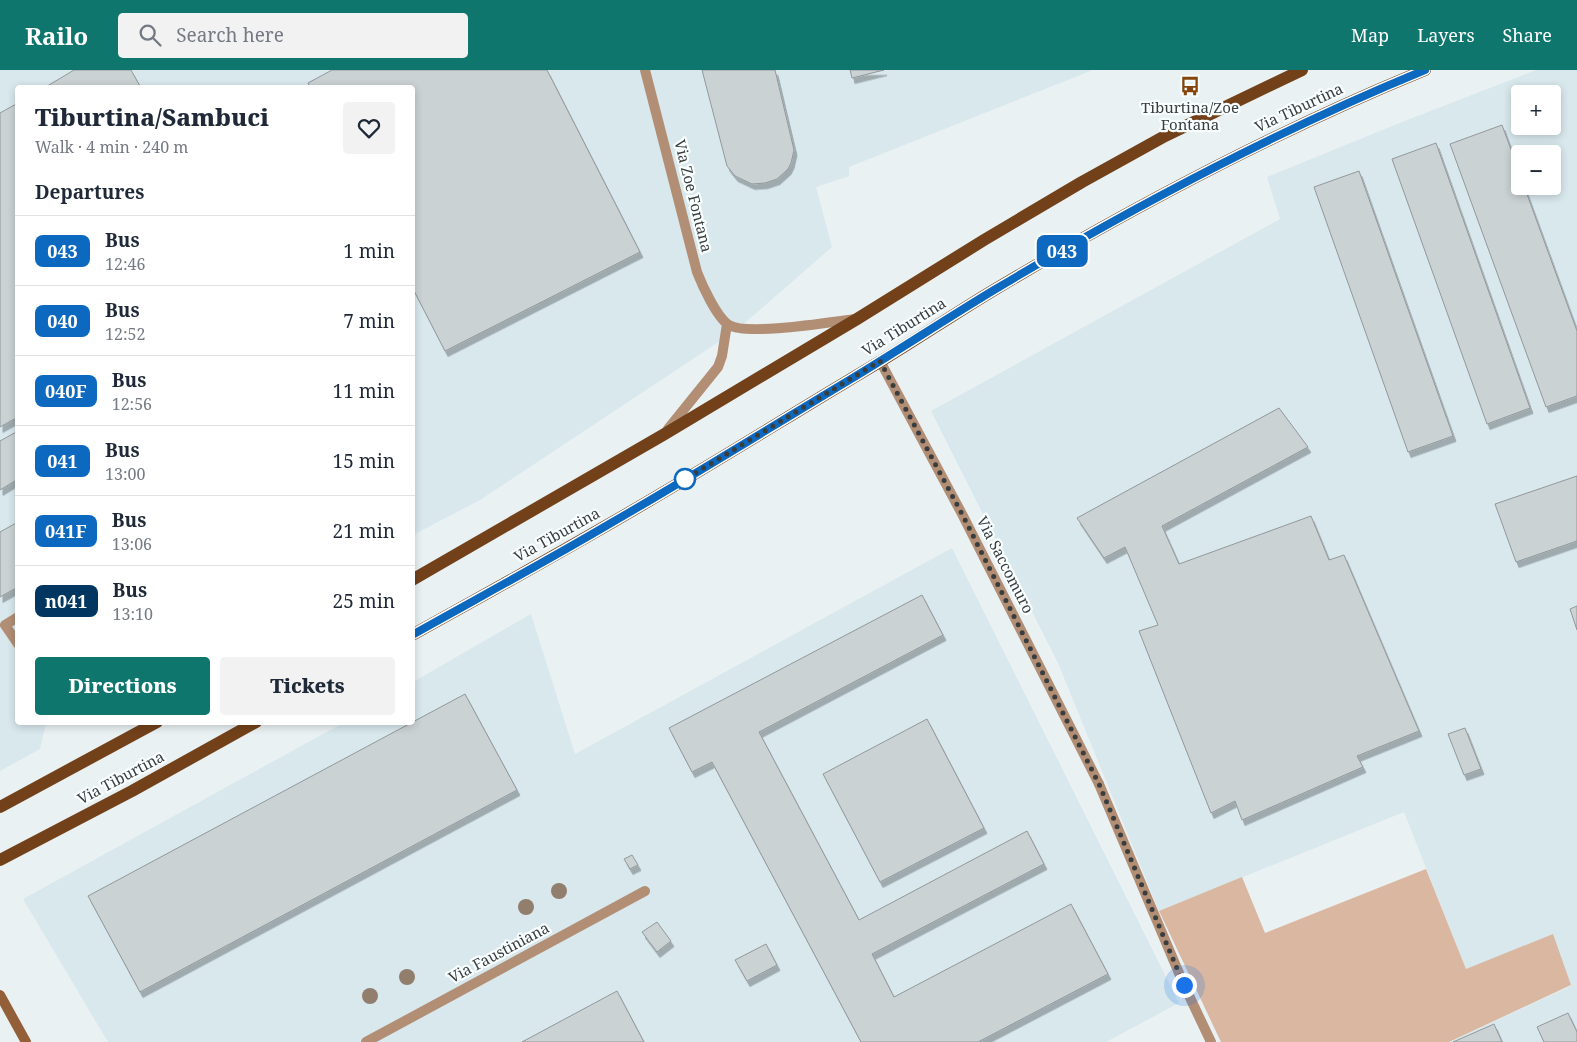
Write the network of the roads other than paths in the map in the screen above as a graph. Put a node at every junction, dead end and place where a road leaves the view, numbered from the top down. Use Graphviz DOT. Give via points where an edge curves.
graph roads {
  1 [pos="645,70"];
  2 [pos="1302,70"];
  3 [pos="1425,70"];
  4 [pos="857,319"];
  5 [pos="727,324"];
  6 [pos="880,361"];
  7 [pos="663,435"];
  8 [pos="415,578"];
  9 [pos="15,618"];
  10 [pos="415,633"];
  11 [pos="15,640"];
  12 [pos="151,725"];
  13 [pos="251,725"];
  14 [pos="0,807"];
  15 [pos="0,860"];
  16 [pos="646,891"];
  17 [pos="0,995"];
  18 [pos="26,1042"];
  19 [pos="366,1042"];
  20 [pos="1211,1042"];
  1 -- 5 [label="street, Via Zoe Fontana" via="697,272 709,298"];
  2 -- 4 [label="main road" via="1186,125 1113,165"];
  3 -- 6 [label="main road, Via Tiburtina" via="1224,161 995,290"];
  4 -- 5 [label="street" via="767,329"];
  4 -- 7 [label="main road"];
  5 -- 7 [label="street" via="718,367"];
  6 -- 10 [label="main road, Via Tiburtina" via="611,523"];
  6 -- 20 [label="street, Via Saccomuro" via="1099,784"];
  7 -- 8 [label="main road"];
  9 -- 11 [label="street" via="5,625"];
  12 -- 14 [label="main road"];
  13 -- 15 [label="main road, Via Tiburtina"];
  16 -- 19 [label="street, Via Faustiniana"];
  17 -- 18 [label="street"];
}
